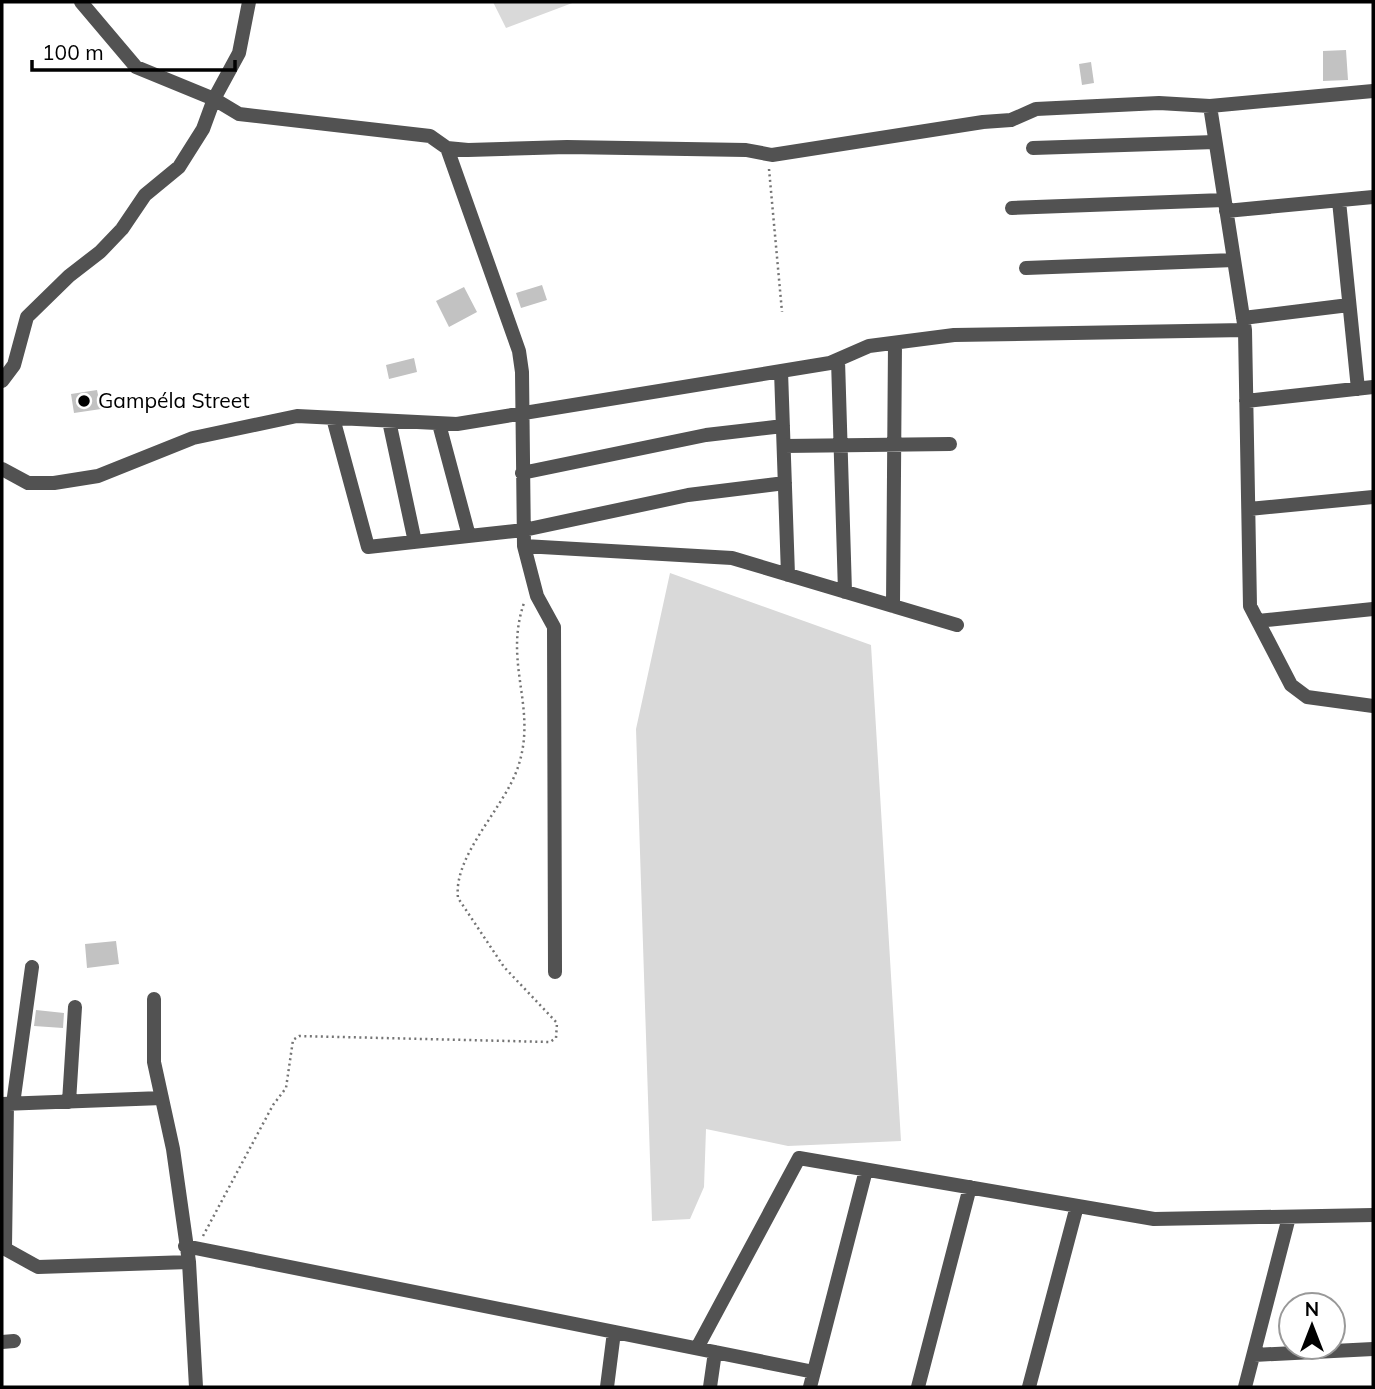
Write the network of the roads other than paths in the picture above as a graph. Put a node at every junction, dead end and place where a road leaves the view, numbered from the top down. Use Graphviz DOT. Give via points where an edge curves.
graph roads {
  1 [pos="81,2"];
  2 [pos="249,2"];
  3 [pos="1373,91"];
  4 [pos="214,99"];
  5 [pos="1210,106"];
  6 [pos="1215,142"];
  7 [pos="447,148"];
  8 [pos="1033,148"];
  9 [pos="1373,197"];
  10 [pos="1339,201"];
  11 [pos="1225,205"];
  12 [pos="1012,208"];
  13 [pos="1234,260"];
  14 [pos="1026,268"];
  15 [pos="1349,305"];
  16 [pos="1244,324"];
  17 [pos="895,343"];
  18 [pos="838,360"];
  19 [pos="781,371"];
  20 [pos="2,381"];
  21 [pos="1373,387"];
  22 [pos="1358,389"];
  23 [pos="1246,401"];
  24 [pos="521,414"];
  25 [pos="333,418"];
  26 [pos="389,421"];
  27 [pos="439,424"];
  28 [pos="783,426"];
  29 [pos="950,444"];
  30 [pos="840,445"];
  31 [pos="894,445"];
  32 [pos="784,446"];
  33 [pos="2,469"];
  34 [pos="522,473"];
  35 [pos="785,483"];
  36 [pos="1373,497"];
  37 [pos="1249,509"];
  38 [pos="523,530"];
  39 [pos="469,536"];
  40 [pos="415,542"];
  41 [pos="524,546"];
  42 [pos="788,575"];
  43 [pos="845,592"];
  44 [pos="893,606"];
  45 [pos="1373,608"];
  46 [pos="1258,621"];
  47 [pos="957,625"];
  48 [pos="1373,706"];
  49 [pos="32,967"];
  50 [pos="555,972"];
  51 [pos="154,999"];
  52 [pos="75,1007"];
  53 [pos="162,1098"];
  54 [pos="69,1102"];
  55 [pos="7,1104"];
  56 [pos="866,1170"];
  57 [pos="970,1187"];
  58 [pos="1077,1206"];
  59 [pos="1373,1215"];
  60 [pos="1289,1217"];
  61 [pos="4,1247"];
  62 [pos="191,1247"];
  63 [pos="189,1262"];
  64 [pos="614,1332"];
  65 [pos="697,1348"];
  66 [pos="1373,1349"];
  67 [pos="715,1352"];
  68 [pos="1254,1355"];
  69 [pos="814,1372"];
  70 [pos="195,1387"];
  71 [pos="607,1387"];
  72 [pos="710,1387"];
  73 [pos="810,1387"];
  74 [pos="918,1387"];
  75 [pos="1029,1387"];
  76 [pos="1245,1387"];
  1 -- 4 [label="street" via="136,67"];
  2 -- 4 [label="street" via="239,52"];
  3 -- 5 [label="street"];
  4 -- 7 [label="street" via="239,114 430,136"];
  4 -- 20 [label="street" via="203,129 179,167 145,195 100,252 27,317 15,365"];
  5 -- 6 [label="street"];
  5 -- 7 [label="street" via="1159,103 1036,109 1011,120 764,155 746,150"];
  6 -- 8 [label="street"];
  6 -- 11 [label="street"];
  7 -- 24 [label="street" via="519,351"];
  9 -- 10 [label="street"];
  10 -- 11 [label="street"];
  10 -- 15 [label="street"];
  11 -- 12 [label="street"];
  11 -- 13 [label="street"];
  13 -- 14 [label="street"];
  13 -- 16 [label="street"];
  15 -- 16 [label="street"];
  15 -- 22 [label="street"];
  16 -- 17 [label="street" via="954,335"];
  16 -- 23 [label="street"];
  17 -- 18 [label="street" via="869,346"];
  17 -- 31 [label="street"];
  18 -- 19 [label="street"];
  18 -- 30 [label="street"];
  19 -- 24 [label="street"];
  19 -- 28 [label="street"];
  21 -- 22 [label="street"];
  22 -- 23 [label="street"];
  23 -- 37 [label="street"];
  24 -- 27 [label="street"];
  24 -- 34 [label="street"];
  25 -- 26 [label="street"];
  25 -- 33 [label="street" via="297,416 193,438 98,476 54,483 28,483"];
  25 -- 40 [label="street" via="368,547"];
  26 -- 27 [label="street"];
  26 -- 40 [label="street"];
  27 -- 39 [label="street"];
  28 -- 32 [label="street"];
  28 -- 34 [label="street" via="706,435"];
  29 -- 31 [label="street"];
  30 -- 31 [label="street"];
  30 -- 32 [label="street"];
  30 -- 43 [label="street"];
  31 -- 44 [label="street"];
  32 -- 35 [label="street"];
  34 -- 38 [label="street"];
  35 -- 38 [label="street" via="688,495"];
  35 -- 42 [label="street"];
  36 -- 37 [label="street"];
  37 -- 46 [label="street" via="1250,606"];
  38 -- 39 [label="street"];
  38 -- 41 [label="street"];
  39 -- 40 [label="street"];
  41 -- 42 [label="street" via="732,558"];
  41 -- 50 [label="street" via="537,596 554,626"];
  42 -- 43 [label="street"];
  43 -- 44 [label="street"];
  44 -- 47 [label="street"];
  45 -- 46 [label="street"];
  46 -- 48 [label="street" via="1299,693"];
  49 -- 55 [label="street"];
  51 -- 53 [label="street" via="154,1062"];
  52 -- 54 [label="street"];
  53 -- 54 [label="street"];
  53 -- 62 [label="street"];
  54 -- 55 [label="street"];
  55 -- 61 [label="street"];
  56 -- 57 [label="street"];
  56 -- 65 [label="street" via="799,1158"];
  56 -- 69 [label="street"];
  57 -- 58 [label="street"];
  57 -- 74 [label="street"];
  58 -- 60 [label="street" via="1154,1219"];
  58 -- 75 [label="street"];
  59 -- 60 [label="street"];
  60 -- 68 [label="street"];
  61 -- 63 [label="street" via="38,1267"];
  62 -- 63 [label="street"];
  62 -- 64 [label="street"];
  63 -- 70 [label="street"];
  64 -- 65 [label="street"];
  64 -- 71 [label="street"];
  65 -- 67 [label="street"];
  66 -- 68 [label="street"];
  67 -- 69 [label="street"];
  67 -- 72 [label="street"];
  68 -- 76 [label="street"];
  69 -- 73 [label="street"];
}
